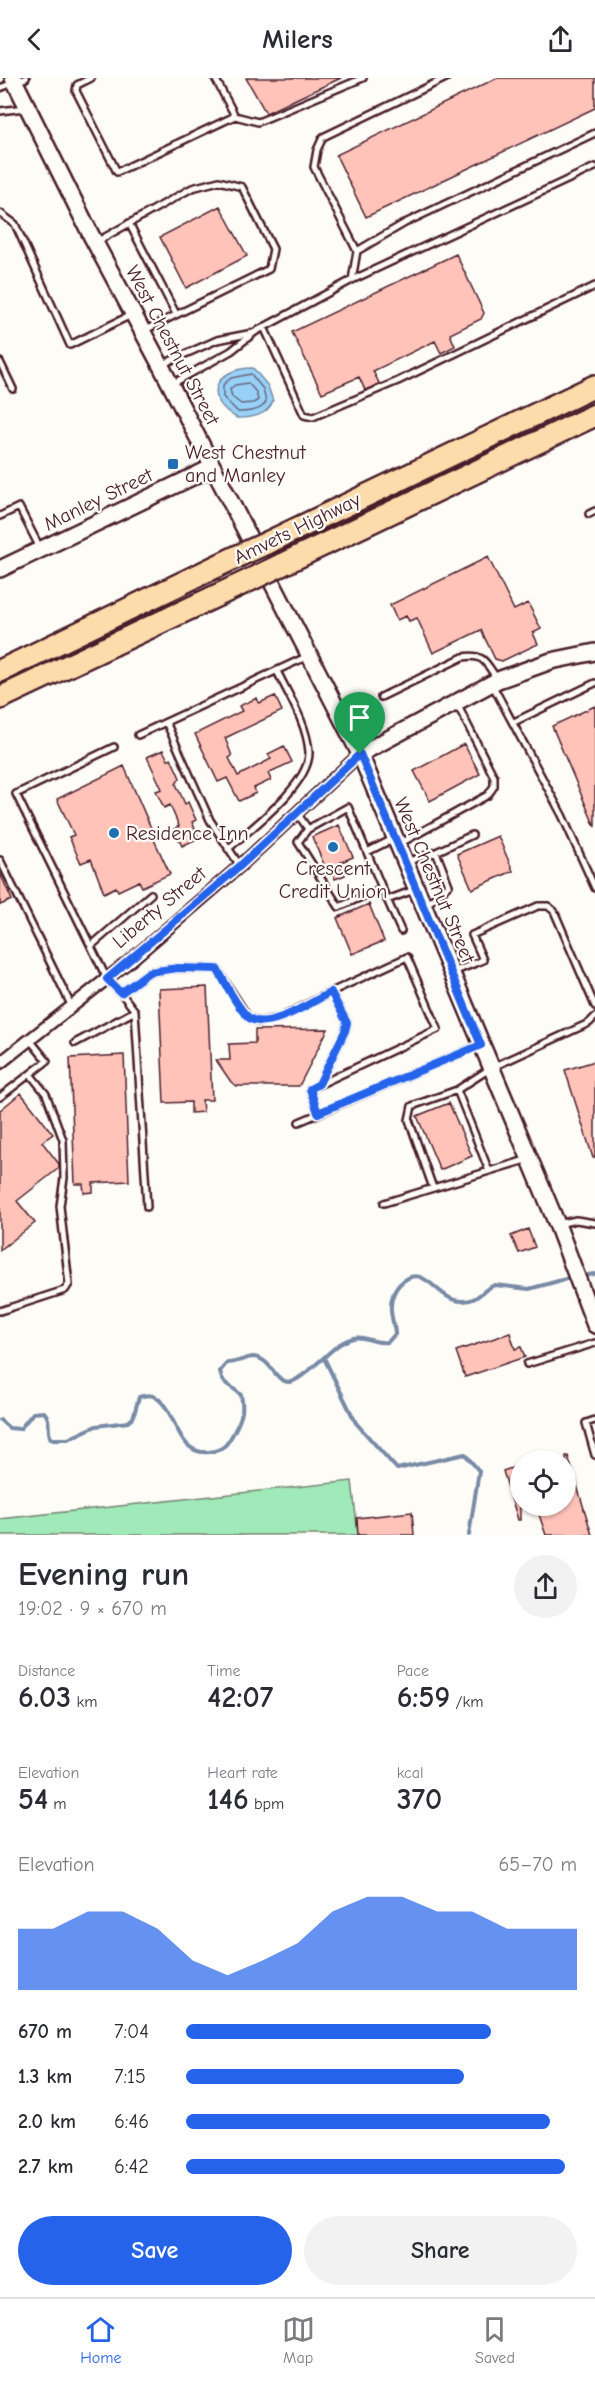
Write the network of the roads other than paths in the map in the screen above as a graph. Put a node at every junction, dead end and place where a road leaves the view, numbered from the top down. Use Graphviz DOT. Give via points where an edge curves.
graph roads {
  1 [pos="91,78"];
  2 [pos="215,78"];
  3 [pos="363,78"];
  4 [pos="446,78"];
  5 [pos="18,80"];
  6 [pos="0,88"];
  7 [pos="27,108"];
  8 [pos="0,111"];
  9 [pos="235,116"];
  10 [pos="595,133"];
  11 [pos="595,167"];
  12 [pos="0,213"];
  13 [pos="129,223"];
  14 [pos="95,243"];
  15 [pos="357,251"];
  16 [pos="352,280"];
  17 [pos="595,286"];
  18 [pos="176,314"];
  19 [pos="132,315"];
  20 [pos="264,327"];
  21 [pos="142,332"];
  22 [pos="255,332"];
  23 [pos="0,362"];
  24 [pos="161,366"];
  25 [pos="171,385"];
  26 [pos="595,386"];
  27 [pos="13,389"];
  28 [pos="595,416"];
  29 [pos="213,467"];
  30 [pos="595,511"];
  31 [pos="589,514"];
  32 [pos="0,516"];
  33 [pos="41,549"];
  34 [pos="0,569"];
  35 [pos="595,652"];
  36 [pos="310,655"];
  37 [pos="277,670"];
  38 [pos="0,671"];
  39 [pos="494,682"];
  40 [pos="595,683"];
  41 [pos="381,697"];
  42 [pos="0,698"];
  43 [pos="455,701"];
  44 [pos="166,722"];
  45 [pos="514,722"];
  46 [pos="138,735"];
  47 [pos="114,747"];
  48 [pos="360,754"];
  49 [pos="297,813"];
  50 [pos="308,829"];
  51 [pos="472,835"];
  52 [pos="396,842"];
  53 [pos="228,849"];
  54 [pos="366,852"];
  55 [pos="436,852"];
  56 [pos="0,860"];
  57 [pos="405,863"];
  58 [pos="240,866"];
  59 [pos="382,888"];
  60 [pos="595,888"];
  61 [pos="416,890"];
  62 [pos="151,894"];
  63 [pos="387,900"];
  64 [pos="424,908"];
  65 [pos="401,931"];
  66 [pos="91,946"];
  67 [pos="451,973"];
  68 [pos="107,979"];
  69 [pos="331,992"];
  70 [pos="121,993"];
  71 [pos="72,1006"];
  72 [pos="595,1006"];
  73 [pos="135,1011"];
  74 [pos="595,1017"];
  75 [pos="30,1040"];
  76 [pos="75,1043"];
  77 [pos="481,1045"];
  78 [pos="0,1063"];
  79 [pos="491,1068"];
  80 [pos="30,1074"];
  81 [pos="319,1084"];
  82 [pos="457,1090"];
  83 [pos="0,1097"];
  84 [pos="318,1113"];
  85 [pos="298,1122"];
  86 [pos="529,1159"];
  87 [pos="489,1171"];
  88 [pos="433,1188"];
  89 [pos="384,1203"];
  90 [pos="147,1207"];
  91 [pos="595,1223"];
  92 [pos="557,1224"];
  93 [pos="0,1311"];
  94 [pos="595,1325"];
  95 [pos="595,1343"];
  96 [pos="527,1364"];
  97 [pos="595,1420"];
  98 [pos="595,1455"];
  1 -- 9 [label="lane" via="76,85 76,91 117,172"];
  2 -- 9 [label="lane"];
  3 -- 9 [label="lane" via="258,122"];
  4 -- 15 [label="lane" via="324,137 317,150 314,167"];
  5 -- 6 [label="lane"];
  5 -- 7 [label="main road, West Chestnut Street"];
  7 -- 8 [label="lane"];
  7 -- 14 [label="main road, West Chestnut Street"];
  10 -- 15 [label="lane" via="405,223"];
  11 -- 16 [label="lane"];
  12 -- 19 [label="lane" via="15,224 70,345"];
  13 -- 14 [label="lane"];
  13 -- 18 [label="lane"];
  13 -- 18 [label="lane" via="192,188 219,181 242,187 273,249 269,269"];
  14 -- 19 [label="main road, West Chestnut Street"];
  15 -- 16 [label="lane"];
  16 -- 20 [label="lane"];
  17 -- 20 [label="lane" via="398,381 313,417 304,415"];
  18 -- 21 [label="lane"];
  19 -- 21 [label="main road, West Chestnut Street"];
  20 -- 22 [label="lane"];
  21 -- 24 [label="main road, West Chestnut Street"];
  22 -- 24 [label="lane" via="217,340"];
  22 -- 25 [label="lane" via="231,351"];
  23 -- 27 [label="lane"];
  24 -- 25 [label="main road, West Chestnut Street"];
  25 -- 29 [label="main road, West Chestnut Street"];
  26 -- 38 [label="highway, Amvets Highway, bridge"];
  28 -- 42 [label="highway, Amvets Highway, bridge"];
  29 -- 33 [label="main road, Manley Street"];
  29 -- 36 [label="main road, West Chestnut Street"];
  30 -- 31 [label="lane"];
  32 -- 33 [label="lane" via="19,507"];
  33 -- 34 [label="main road, Manley Street"];
  35 -- 39 [label="main road, Liberty Street" via="551,661"];
  36 -- 37 [label="lane"];
  36 -- 48 [label="main road, West Chestnut Street"];
  37 -- 44 [label="lane"];
  37 -- 53 [label="lane" via="305,732 308,765 287,794"];
  39 -- 41 [label="lane" via="484,660 474,655"];
  39 -- 43 [label="main road, Liberty Street"];
  39 -- 45 [label="lane"];
  40 -- 45 [label="lane"];
  43 -- 48 [label="main road, Liberty Street"];
  43 -- 52 [label="lane" via="494,777 494,786 488,795"];
  44 -- 46 [label="lane"];
  44 -- 53 [label="lane" via="210,820"];
  45 -- 60 [label="lane"];
  47 -- 66 [label="lane" via="16,794"];
  48 -- 49 [label="street, Liberty Street"];
  48 -- 52 [label="main road, West Chestnut Street"];
  49 -- 50 [label="lane"];
  49 -- 58 [label="street, Liberty Street"];
  50 -- 54 [label="lane" via="348,807"];
  50 -- 59 [label="lane" via="297,842 339,906"];
  51 -- 55 [label="lane"];
  52 -- 54 [label="lane"];
  52 -- 57 [label="main road, West Chestnut Street"];
  53 -- 58 [label="lane"];
  54 -- 59 [label="lane"];
  55 -- 57 [label="lane"];
  55 -- 64 [label="lane" via="449,885"];
  56 -- 71 [label="lane"];
  57 -- 61 [label="main road, West Chestnut Street"];
  58 -- 68 [label="street, Liberty Street"];
  59 -- 63 [label="lane"];
  61 -- 63 [label="lane"];
  61 -- 64 [label="main road, West Chestnut Street"];
  62 -- 66 [label="lane"];
  63 -- 65 [label="lane"];
  64 -- 67 [label="main road, West Chestnut Street"];
  66 -- 68 [label="lane"];
  67 -- 72 [label="lane" via="483,960 472,935 546,906 555,913"];
  67 -- 77 [label="main road, West Chestnut Street"];
  68 -- 70 [label="lane"];
  68 -- 71 [label="street, Liberty Street"];
  69 -- 70 [label="lane" via="280,1018 258,1022 248,1017 217,969 149,972"];
  69 -- 81 [label="lane" via="347,1023"];
  69 -- 81 [label="lane" via="407,957 438,1029"];
  70 -- 73 [label="lane"];
  71 -- 75 [label="street, Liberty Street"];
  73 -- 76 [label="lane"];
  73 -- 90 [label="lane"];
  74 -- 79 [label="lane"];
  75 -- 78 [label="street, Liberty Street"];
  75 -- 80 [label="lane" via="47,1061"];
  77 -- 79 [label="main road, West Chestnut Street"];
  77 -- 84 [label="lane"];
  79 -- 82 [label="lane"];
  79 -- 86 [label="main road, West Chestnut Street"];
  80 -- 83 [label="lane"];
  80 -- 93 [label="lane" via="46,1094 63,1140 60,1206 69,1284 65,1290"];
  81 -- 84 [label="lane" via="310,1089"];
  82 -- 87 [label="lane"];
  82 -- 88 [label="lane" via="412,1106 409,1120"];
  84 -- 85 [label="lane"];
  86 -- 87 [label="lane"];
  86 -- 92 [label="main road, West Chestnut Street"];
  87 -- 88 [label="lane"];
  88 -- 89 [label="lane"];
  91 -- 92 [label="lane" via="576,1220"];
  92 -- 94 [label="main road, West Chestnut Street"];
  95 -- 96 [label="lane"];
  97 -- 98 [label="lane" via="586,1423"];
}
